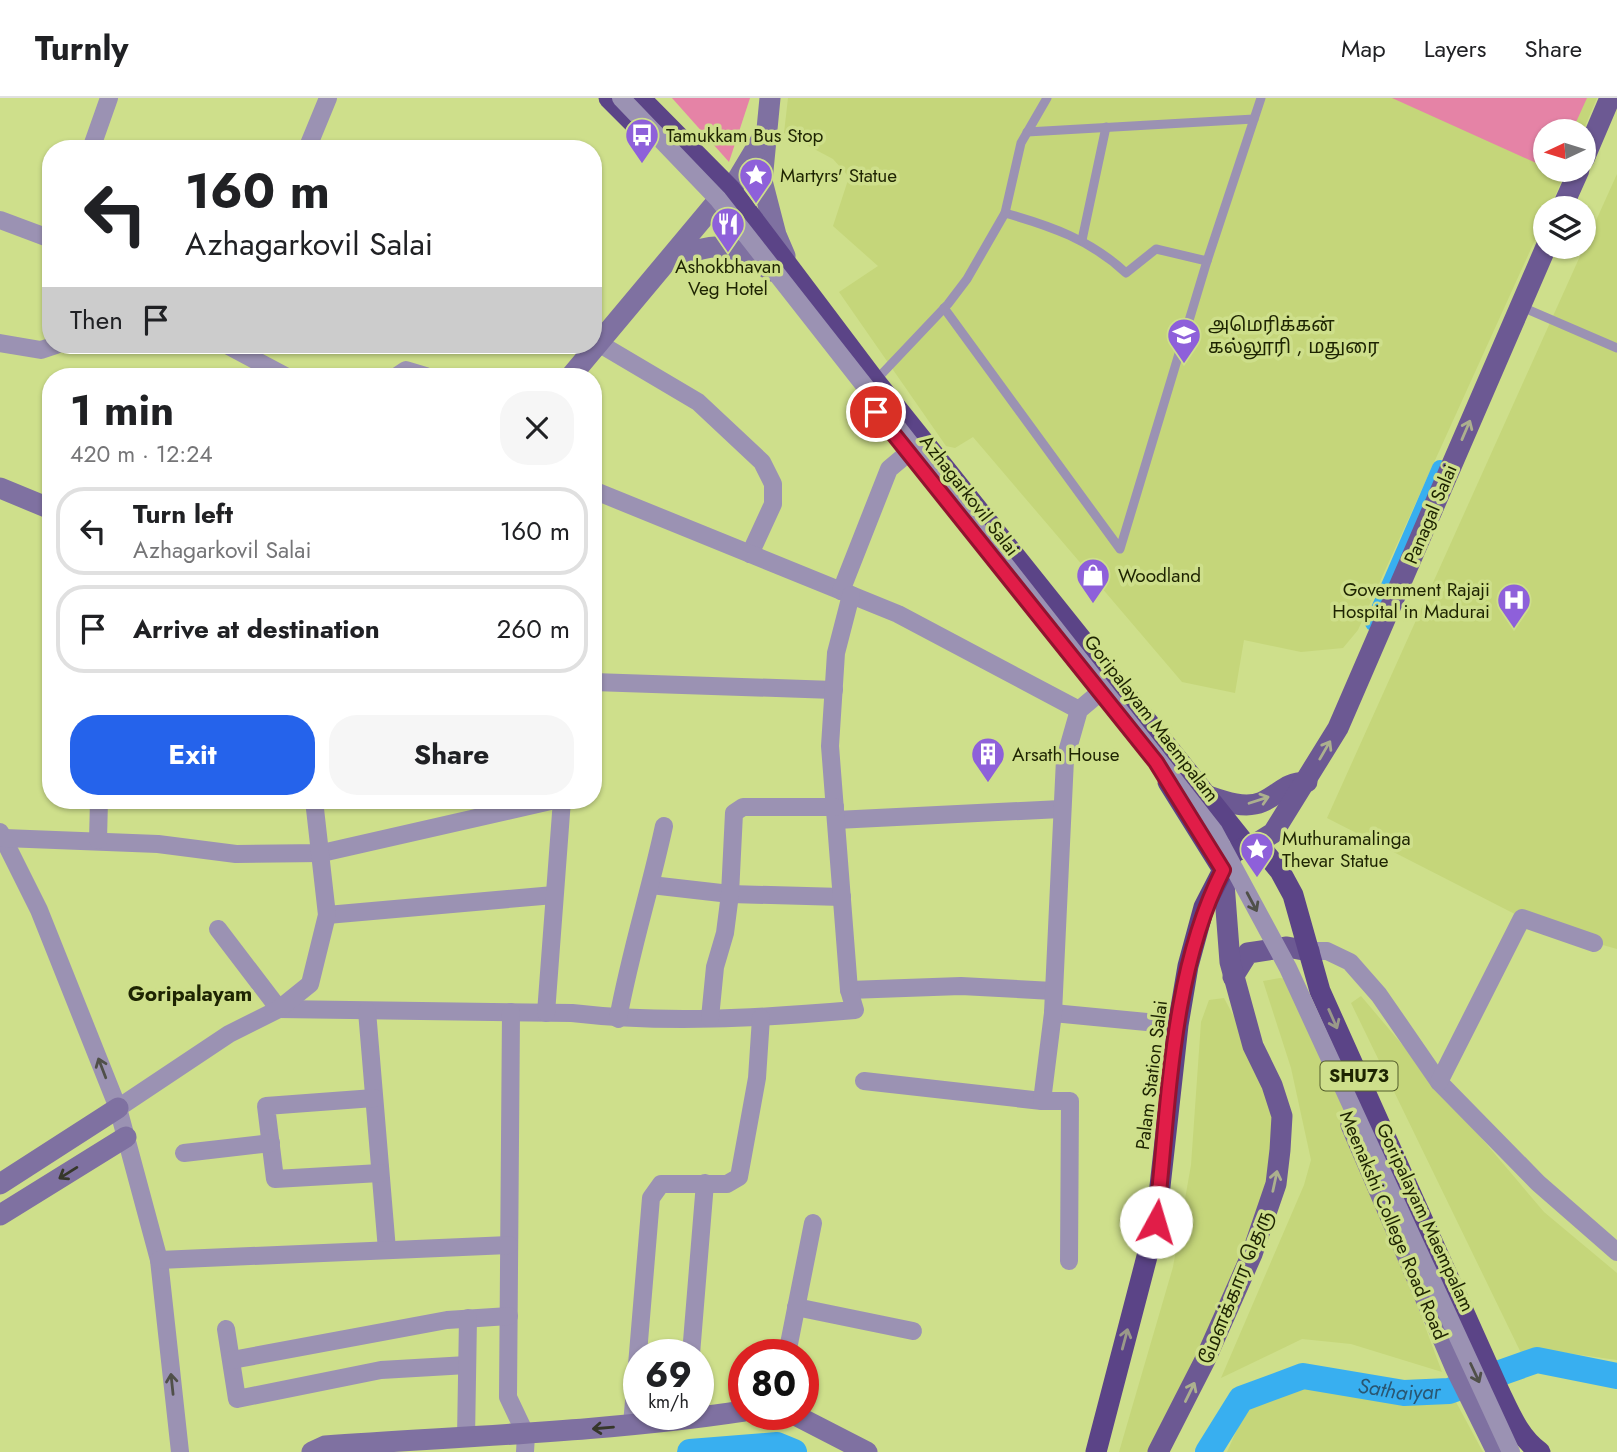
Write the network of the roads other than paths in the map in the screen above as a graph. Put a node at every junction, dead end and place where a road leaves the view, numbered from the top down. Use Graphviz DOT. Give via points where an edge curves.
graph roads {
  1 [pos="110,98"];
  2 [pos="328,98"];
  3 [pos="609,98"];
  4 [pos="621,98"];
  5 [pos="640,98"];
  6 [pos="770,98"];
  7 [pos="1047,98"];
  8 [pos="1261,98"];
  9 [pos="1610,98"];
  10 [pos="1254,118"];
  11 [pos="1106,127"];
  12 [pos="767,131"];
  13 [pos="1596,131"];
  14 [pos="1027,132"];
  15 [pos="94,140"];
  16 [pos="311,140"];
  17 [pos="731,190"];
  18 [pos="715,205"];
  19 [pos="1005,213"];
  20 [pos="0,220"];
  21 [pos="42,236"];
  22 [pos="1082,240"];
  23 [pos="1541,259"];
  24 [pos="668,261"];
  25 [pos="1207,261"];
  26 [pos="771,271"];
  27 [pos="793,273"];
  28 [pos="1520,306"];
  29 [pos="944,308"];
  30 [pos="602,342"];
  31 [pos="0,343"];
  32 [pos="602,345"];
  33 [pos="1617,348"];
  34 [pos="42,350"];
  35 [pos="245,354"];
  36 [pos="591,354"];
  37 [pos="270,368"];
  38 [pos="578,368"];
  39 [pos="875,381"];
  40 [pos="908,453"];
  41 [pos="0,488"];
  42 [pos="602,494"];
  43 [pos="42,505"];
  44 [pos="750,554"];
  45 [pos="846,593"];
  46 [pos="602,682"];
  47 [pos="834,690"];
  48 [pos="1098,694"];
  49 [pos="1079,710"];
  50 [pos="1307,782"];
  51 [pos="1208,796"];
  52 [pos="99,809"];
  53 [pos="315,809"];
  54 [pos="515,809"];
  55 [pos="561,809"];
  56 [pos="1061,809"];
  57 [pos="836,814"];
  58 [pos="664,826"];
  59 [pos="2,835"];
  60 [pos="98,840"];
  61 [pos="1252,844"];
  62 [pos="322,853"];
  63 [pos="1223,870"];
  64 [pos="651,885"];
  65 [pos="730,894"];
  66 [pos="554,895"];
  67 [pos="842,897"];
  68 [pos="327,915"];
  69 [pos="218,929"];
  70 [pos="1594,943"];
  71 [pos="1309,951"];
  72 [pos="1233,977"];
  73 [pos="849,990"];
  74 [pos="1053,990"];
  75 [pos="279,1009"];
  76 [pos="366,1011"];
  77 [pos="511,1012"];
  78 [pos="546,1013"];
  79 [pos="1053,1013"];
  80 [pos="710,1018"];
  81 [pos="761,1018"];
  82 [pos="618,1019"];
  83 [pos="1178,1025"];
  84 [pos="864,1081"];
  85 [pos="1439,1082"];
  86 [pos="374,1098"];
  87 [pos="1042,1101"];
  88 [pos="118,1108"];
  89 [pos="126,1137"];
  90 [pos="271,1143"];
  91 [pos="184,1153"];
  92 [pos="380,1173"];
  93 [pos="705,1183"];
  94 [pos="0,1184"];
  95 [pos="0,1215"];
  96 [pos="813,1223"];
  97 [pos="509,1245"];
  98 [pos="387,1250"];
  99 [pos="1617,1252"];
  100 [pos="159,1260"];
  101 [pos="1069,1261"];
  102 [pos="796,1307"];
  103 [pos="509,1316"];
  104 [pos="467,1318"];
  105 [pos="226,1329"];
  106 [pos="913,1331"];
  107 [pos="639,1339"];
  108 [pos="692,1339"];
  109 [pos="790,1339"];
  110 [pos="232,1360"];
  111 [pos="467,1365"];
  112 [pos="623,1427"];
  113 [pos="819,1427"];
  114 [pos="466,1437"];
  115 [pos="526,1443"];
  116 [pos="180,1452"];
  117 [pos="312,1452"];
  118 [pos="867,1452"];
  119 [pos="1096,1452"];
  120 [pos="1158,1452"];
  121 [pos="1497,1452"];
  122 [pos="1511,1452"];
  123 [pos="1540,1452"];
  1 -- 15 [label="street"];
  2 -- 16 [label="street"];
  3 -- 18 [label="highway, Azhagarkovil Salai"];
  4 -- 122 [label="street, Goripalayam Maempalam, one-way, bridge" via="718,199 1214,831 1288,968"];
  5 -- 17 [label="highway, Azhagarkovil Salai"];
  6 -- 12 [label="street"];
  7 -- 14 [label="lane"];
  8 -- 10 [label="lane"];
  9 -- 13 [label="main road"];
  10 -- 11 [label="lane"];
  10 -- 25 [label="lane"];
  11 -- 14 [label="lane"];
  11 -- 22 [label="lane"];
  12 -- 17 [label="street"];
  12 -- 27 [label="street" via="762,181 776,235"];
  14 -- 19 [label="lane"];
  17 -- 27 [label="highway, Azhagarkovil Salai"];
  18 -- 24 [label="street"];
  18 -- 26 [label="highway, Azhagarkovil Salai"];
  19 -- 22 [label="lane"];
  19 -- 29 [label="lane" via="967,279"];
  20 -- 21 [label="street"];
  22 -- 25 [label="lane" via="1126,273 1156,249"];
  23 -- 28 [label="main road, Panagal Salai"];
  24 -- 26 [label="street" via="699,248 732,246"];
  24 -- 30 [label="street"];
  25 -- 29 [label="lane" via="1120,549"];
  26 -- 40 [label="highway, Azhagarkovil Salai"];
  27 -- 39 [label="highway, Azhagarkovil Salai"];
  28 -- 33 [label="lane"];
  50 -- 28 [label="main road, Panagal Salai, one-way" via="1338,728"];
  29 -- 39 [label="lane"];
  31 -- 34 [label="street"];
  32 -- 44 [label="street" via="698,402 762,461 773,484 773,504"];
  35 -- 37 [label="street"];
  36 -- 38 [label="street"];
  39 -- 51 [label="highway, Azhagarkovil Salai"];
  40 -- 45 [label="street" via="890,468"];
  40 -- 48 [label="highway, Azhagarkovil Salai"];
  41 -- 43 [label="street"];
  42 -- 44 [label="street"];
  44 -- 45 [label="street"];
  45 -- 47 [label="street"];
  45 -- 49 [label="street" via="898,614"];
  46 -- 47 [label="street"];
  47 -- 57 [label="street" via="830,746"];
  48 -- 49 [label="street"];
  48 -- 63 [label="highway, Azhagarkovil Salai" via="1156,762"];
  49 -- 56 [label="street" via="1065,759"];
  51 -- 50 [label="main road, one-way" via="1234,805 1261,803 1290,783"];
  50 -- 61 [label="main road, Panagal Salai" via="1273,833"];
  51 -- 61 [label="highway, Azhagarkovil Salai"];
  52 -- 60 [label="street"];
  53 -- 62 [label="street"];
  54 -- 62 [label="street"];
  55 -- 66 [label="street"];
  56 -- 57 [label="street"];
  56 -- 74 [label="street"];
  57 -- 65 [label="street" via="739,808 732,821"];
  57 -- 67 [label="street"];
  58 -- 64 [label="street"];
  59 -- 60 [label="street"];
  88 -- 59 [label="street, one-way" via="44,921"];
  60 -- 62 [label="street" via="236,854"];
  61 -- 63 [label="highway, Palam Station Salai" via="1234,852"];
  61 -- 71 [label="highway, SHU73" via="1280,871 1293,895"];
  62 -- 68 [label="street"];
  63 -- 72 [label="main road, மேளக்கார தெரு"];
  63 -- 83 [label="highway, Palam Station Salai" via="1204,907"];
  64 -- 65 [label="street"];
  64 -- 82 [label="street" via="630,954"];
  65 -- 67 [label="street"];
  65 -- 80 [label="street"];
  66 -- 68 [label="street"];
  66 -- 78 [label="street"];
  67 -- 73 [label="street"];
  68 -- 75 [label="street" via="310,984"];
  69 -- 75 [label="street"];
  70 -- 85 [label="street" via="1522,918"];
  71 -- 72 [label="main road" via="1287,947 1248,953"];
  71 -- 85 [label="street" via="1327,951 1350,962 1379,995"];
  71 -- 121 [label="street, Meenakshi College Road Road" via="1307,1000 1319,1049 1456,1370"];
  71 -- 123 [label="highway, SHU73, one-way" via="1320,991 1481,1353 1514,1422"];
  120 -- 72 [label="main road, மேளக்கார தெரு, one-way" via="1235,1297 1276,1184 1282,1116 1253,1046"];
  73 -- 74 [label="street" via="961,986"];
  73 -- 81 [label="street" via="855,1010"];
  74 -- 79 [label="street"];
  75 -- 76 [label="street"];
  75 -- 88 [label="street" via="229,1034"];
  76 -- 77 [label="street"];
  76 -- 86 [label="street"];
  77 -- 78 [label="street"];
  77 -- 97 [label="street"];
  78 -- 82 [label="street"];
  79 -- 83 [label="street"];
  79 -- 87 [label="street"];
  80 -- 81 [label="street"];
  80 -- 82 [label="street"];
  81 -- 93 [label="street" via="743,1168 734,1181"];
  119 -- 83 [label="highway, Palam Station Salai, one-way" via="1156,1222"];
  84 -- 87 [label="street"];
  85 -- 99 [label="street" via="1538,1184"];
  86 -- 90 [label="street" via="266,1106"];
  86 -- 92 [label="street"];
  87 -- 101 [label="street" via="1070,1101"];
  88 -- 89 [label="street"];
  88 -- 94 [label="street"];
  89 -- 95 [label="street, one-way"];
  89 -- 100 [label="street"];
  90 -- 91 [label="street"];
  90 -- 92 [label="street" via="275,1180"];
  92 -- 98 [label="street"];
  93 -- 107 [label="street" via="661,1184 651,1198"];
  93 -- 108 [label="street"];
  96 -- 102 [label="street"];
  97 -- 98 [label="street"];
  97 -- 103 [label="street"];
  98 -- 100 [label="street"];
  116 -- 100 [label="street, one-way"];
  102 -- 106 [label="street"];
  102 -- 109 [label="street"];
  103 -- 104 [label="street"];
  103 -- 115 [label="street" via="508,1397"];
  104 -- 110 [label="street"];
  104 -- 111 [label="street"];
  105 -- 110 [label="street"];
  110 -- 111 [label="street" via="237,1399 381,1370"];
  111 -- 114 [label="street"];
  112 -- 115 [label="street, one-way"];
  113 -- 118 [label="street"];
  114 -- 115 [label="street"];
  114 -- 117 [label="street" via="325,1446"];
}
